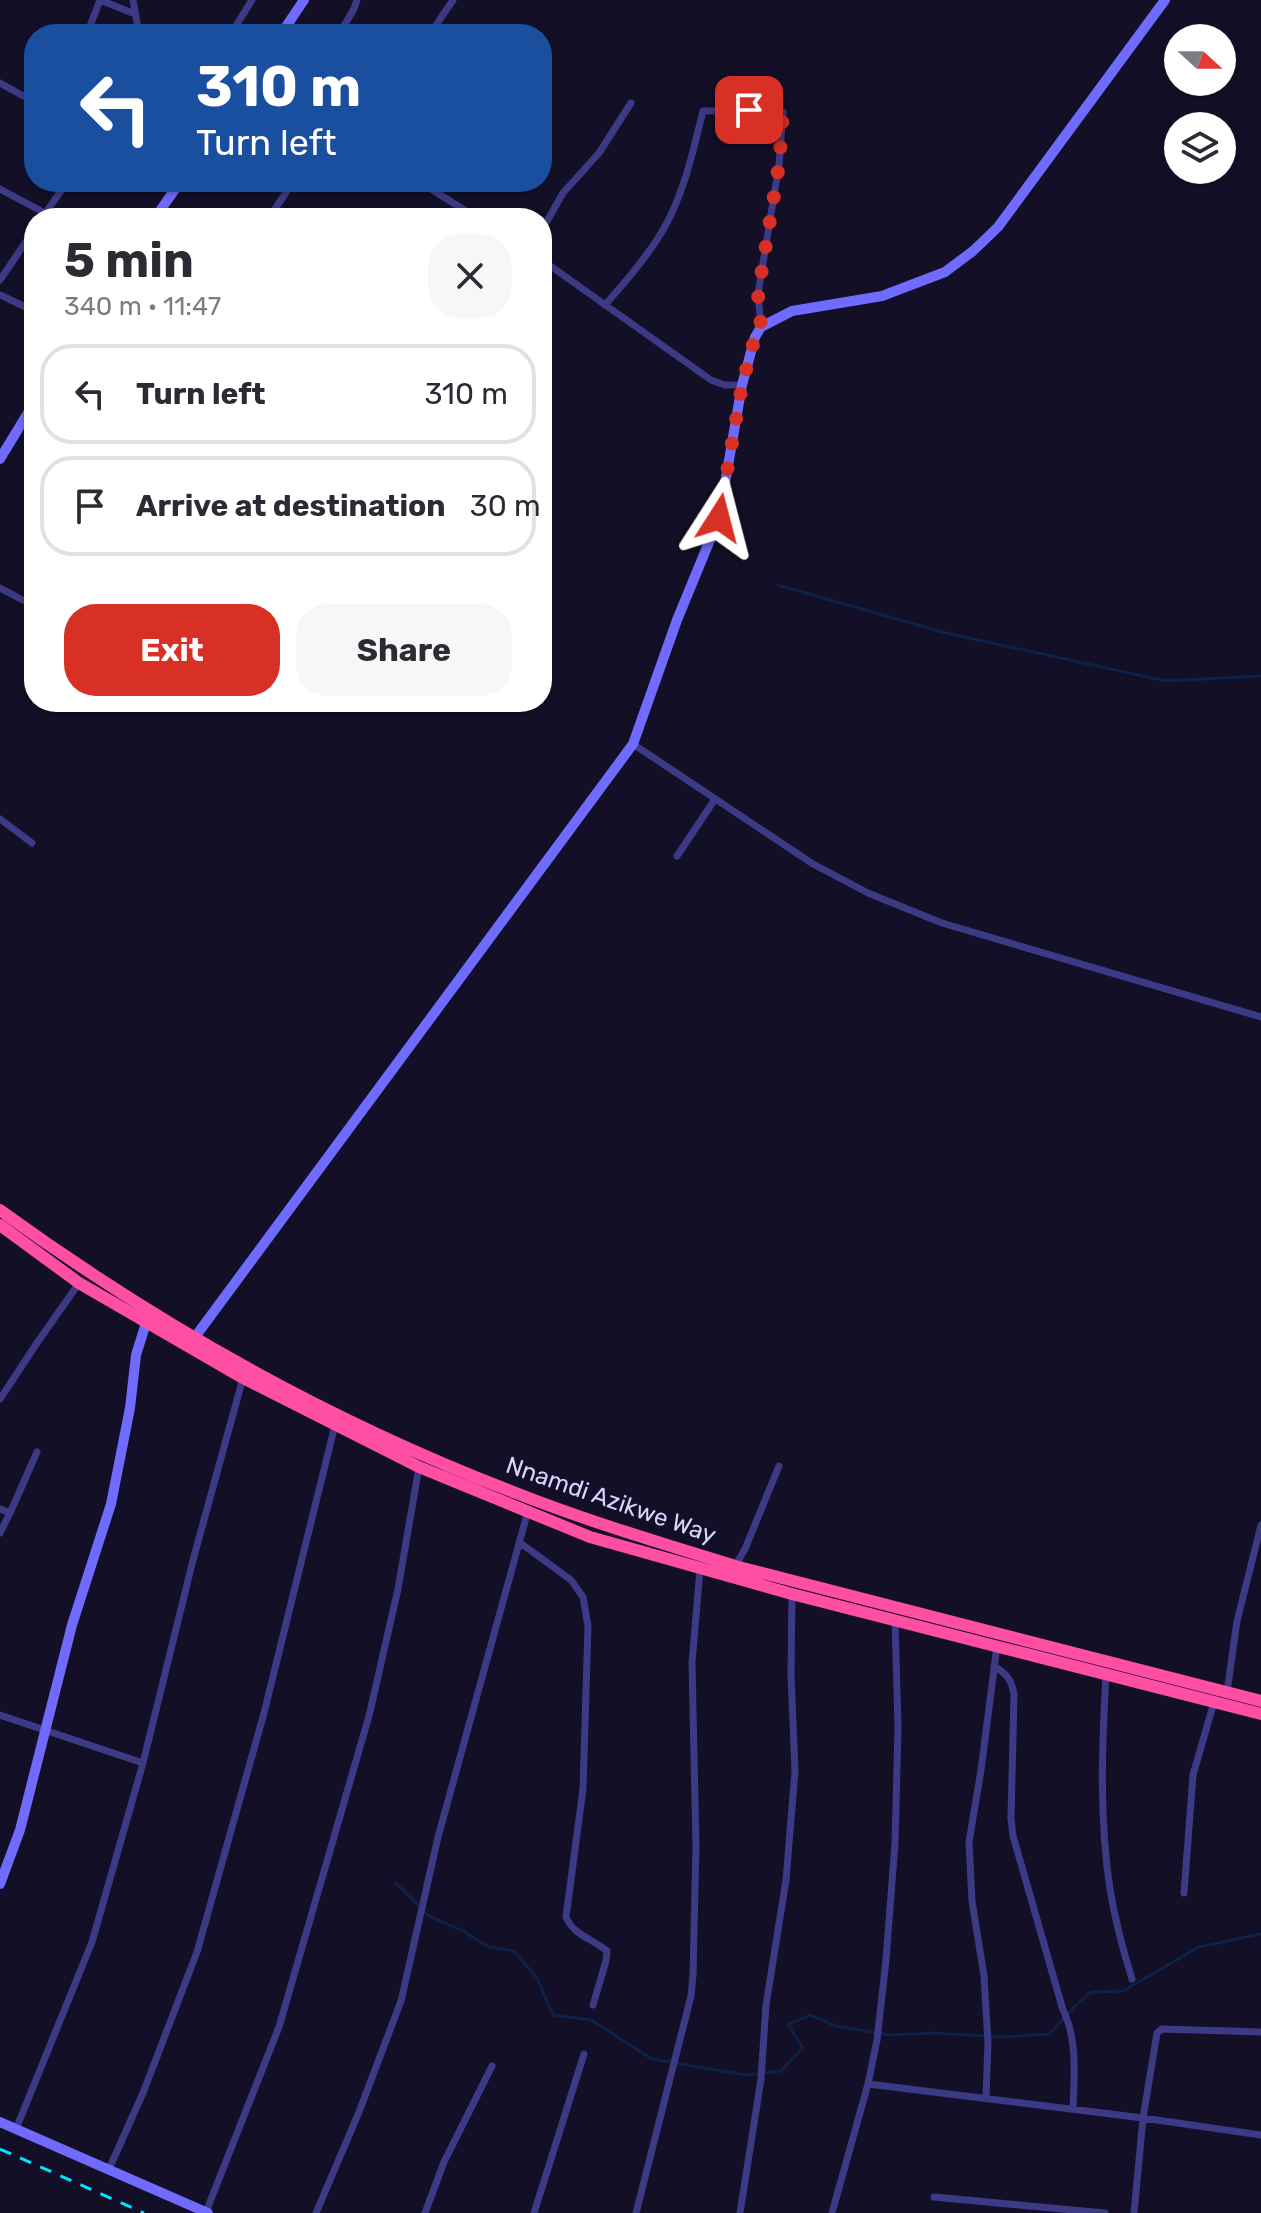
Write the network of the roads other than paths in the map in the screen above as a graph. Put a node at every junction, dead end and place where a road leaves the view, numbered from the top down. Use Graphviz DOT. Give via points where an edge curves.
graph roads {
  1 [pos="100,0"];
  2 [pos="133,0"];
  3 [pos="252,0"];
  4 [pos="304,0"];
  5 [pos="357,0"];
  6 [pos="453,0"];
  7 [pos="1165,0"];
  8 [pos="135,14"];
  9 [pos="91,24"];
  10 [pos="137,24"];
  11 [pos="237,24"];
  12 [pos="288,24"];
  13 [pos="345,24"];
  14 [pos="437,24"];
  15 [pos="0,83"];
  16 [pos="24,96"];
  17 [pos="631,103"];
  18 [pos="0,189"];
  19 [pos="436,192"];
  20 [pos="31,208"];
  21 [pos="461,208"];
  22 [pos="552,212"];
  23 [pos="24,245"];
  24 [pos="552,267"];
  25 [pos="0,280"];
  26 [pos="0,295"];
  27 [pos="605,305"];
  28 [pos="24,306"];
  29 [pos="761,327"];
  30 [pos="742,385"];
  31 [pos="24,419"];
  32 [pos="0,459"];
  33 [pos="0,588"];
  34 [pos="24,601"];
  35 [pos="633,744"];
  36 [pos="715,799"];
  37 [pos="0,819"];
  38 [pos="32,843"];
  39 [pos="677,856"];
  40 [pos="1261,1017"];
  41 [pos="0,1210"];
  42 [pos="0,1225"];
  43 [pos="79,1283"];
  44 [pos="146,1323"];
  45 [pos="195,1337"];
  46 [pos="243,1378"];
  47 [pos="0,1399"];
  48 [pos="335,1425"];
  49 [pos="37,1452"];
  50 [pos="779,1466"];
  51 [pos="419,1467"];
  52 [pos="0,1509"];
  53 [pos="528,1511"];
  54 [pos="10,1513"];
  55 [pos="1261,1525"];
  56 [pos="0,1533"];
  57 [pos="519,1542"];
  58 [pos="735,1566"];
  59 [pos="700,1569"];
  60 [pos="792,1594"];
  61 [pos="895,1620"];
  62 [pos="997,1646"];
  63 [pos="994,1666"];
  64 [pos="1106,1674"];
  65 [pos="1227,1692"];
  66 [pos="1261,1701"];
  67 [pos="1214,1702"];
  68 [pos="1261,1714"];
  69 [pos="0,1715"];
  70 [pos="46,1730"];
  71 [pos="143,1763"];
  72 [pos="0,1884"];
  73 [pos="1184,1893"];
  74 [pos="1132,1979"];
  75 [pos="593,2005"];
  76 [pos="1261,2032"];
  77 [pos="584,2054"];
  78 [pos="492,2066"];
  79 [pos="868,2084"];
  80 [pos="986,2098"];
  81 [pos="1073,2109"];
  82 [pos="1143,2118"];
  83 [pos="0,2122"];
  84 [pos="16,2129"];
  85 [pos="1261,2135"];
  86 [pos="109,2169"];
  87 [pos="934,2197"];
  88 [pos="207,2213"];
  89 [pos="316,2213"];
  90 [pos="425,2213"];
  91 [pos="534,2213"];
  92 [pos="636,2213"];
  93 [pos="740,2213"];
  94 [pos="832,2213"];
  95 [pos="1105,2213"];
  96 [pos="1134,2213"];
  1 -- 8 [label="street"];
  1 -- 9 [label="street"];
  2 -- 8 [label="street"];
  3 -- 11 [label="street"];
  4 -- 12 [label="street"];
  5 -- 13 [label="street"];
  6 -- 14 [label="street"];
  7 -- 29 [label="street" via="998,227 973,251 945,272 882,296 792,311"];
  8 -- 10 [label="street"];
  15 -- 16 [label="street"];
  17 -- 22 [label="street"];
  18 -- 20 [label="street"];
  19 -- 21 [label="street"];
  23 -- 25 [label="street"];
  24 -- 27 [label="street"];
  26 -- 28 [label="street"];
  27 -- 29 [label="street" via="664,228 682,188 703,111 773,110 783,112 783,120 758,294"];
  27 -- 30 [label="street" via="711,380"];
  29 -- 30 [label="street"];
  30 -- 35 [label="street" via="719,518"];
  31 -- 32 [label="street"];
  33 -- 34 [label="street"];
  35 -- 36 [label="street"];
  35 -- 45 [label="street"];
  36 -- 39 [label="street"];
  36 -- 40 [label="street" via="813,864 942,923"];
  37 -- 38 [label="street"];
  41 -- 45 [label="highway, Nnamdi Azikwe Way"];
  42 -- 43 [label="highway, Nnamdi Azikwe Way"];
  43 -- 44 [label="highway, Nnamdi Azikwe Way"];
  43 -- 47 [label="street"];
  44 -- 46 [label="highway, Nnamdi Azikwe Way"];
  44 -- 70 [label="street" via="111,1504 72,1625"];
  45 -- 58 [label="highway, Nnamdi Azikwe Way" via="352,1420 515,1493"];
  46 -- 48 [label="highway, Nnamdi Azikwe Way"];
  46 -- 71 [label="street"];
  48 -- 51 [label="highway, Nnamdi Azikwe Way"];
  48 -- 86 [label="street" via="264,1713 197,1952"];
  49 -- 54 [label="street"];
  50 -- 58 [label="street"];
  51 -- 53 [label="highway, Nnamdi Azikwe Way"];
  51 -- 88 [label="street" via="369,1716 279,2027"];
  52 -- 54 [label="street"];
  53 -- 57 [label="street"];
  53 -- 59 [label="highway, Nnamdi Azikwe Way" via="590,1537"];
  54 -- 56 [label="street"];
  55 -- 65 [label="street" via="1237,1621"];
  57 -- 75 [label="street" via="571,1580 583,1597 588,1626 583,1789 566,1917 576,1933 607,1951"];
  57 -- 89 [label="street" via="438,1837 401,2001"];
  58 -- 65 [label="highway, Nnamdi Azikwe Way"];
  59 -- 60 [label="highway, Nnamdi Azikwe Way"];
  59 -- 92 [label="street" via="692,1663 696,1846 691,1996"];
  60 -- 61 [label="highway, Nnamdi Azikwe Way"];
  60 -- 93 [label="street" via="795,1771 786,1880"];
  61 -- 62 [label="highway, Nnamdi Azikwe Way"];
  61 -- 79 [label="street" via="895,1843 886,1960"];
  62 -- 63 [label="street"];
  62 -- 64 [label="highway, Nnamdi Azikwe Way"];
  63 -- 80 [label="street" via="969,1842 984,1976"];
  63 -- 81 [label="street" via="1006,1673 1014,1694 1013,1836 1070,2023"];
  64 -- 67 [label="highway, Nnamdi Azikwe Way"];
  64 -- 74 [label="street" via="1101,1751 1110,1889"];
  65 -- 66 [label="highway, Nnamdi Azikwe Way"];
  67 -- 68 [label="highway, Nnamdi Azikwe Way"];
  67 -- 73 [label="street" via="1193,1775"];
  69 -- 70 [label="street"];
  70 -- 71 [label="street"];
  70 -- 72 [label="street"];
  71 -- 84 [label="street" via="92,1942"];
  76 -- 82 [label="street" via="1162,2029 1157,2033"];
  77 -- 91 [label="street"];
  78 -- 90 [label="street"];
  79 -- 80 [label="street"];
  79 -- 94 [label="street"];
  80 -- 81 [label="street"];
  81 -- 82 [label="street"];
  82 -- 85 [label="street"];
  82 -- 96 [label="street"];
  83 -- 84 [label="street"];
  84 -- 86 [label="street"];
  86 -- 88 [label="street"];
  87 -- 95 [label="street"];
}
